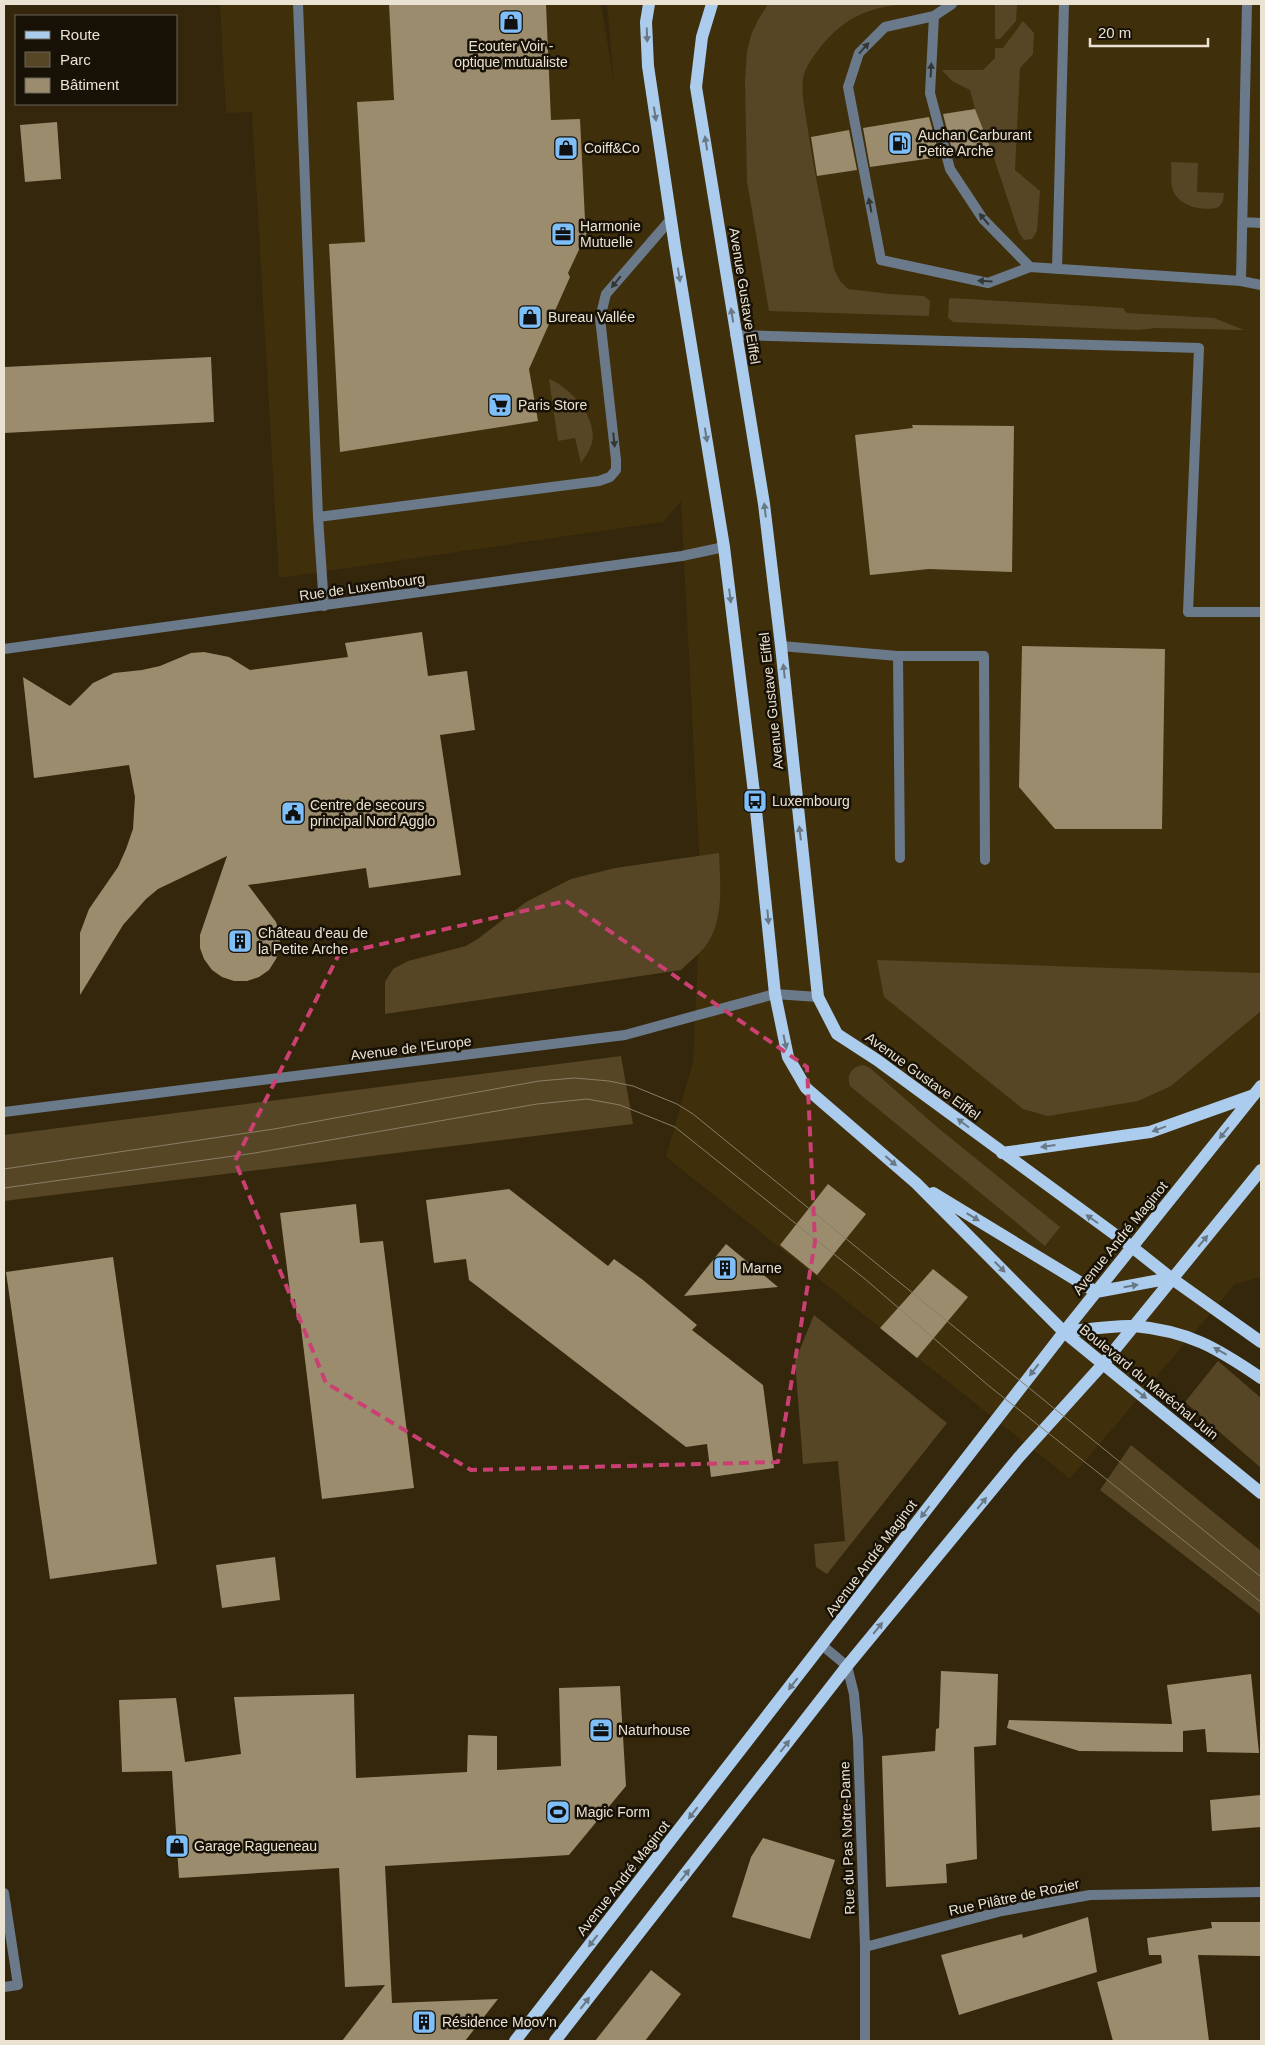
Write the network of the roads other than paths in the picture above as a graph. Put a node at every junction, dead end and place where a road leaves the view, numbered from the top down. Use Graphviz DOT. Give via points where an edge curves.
graph roads {
  1 [pos="298,4"];
  2 [pos="649,4"];
  3 [pos="712,4"];
  4 [pos="952,4"];
  5 [pos="1064,4"];
  6 [pos="1247,4"];
  7 [pos="934,16"];
  8 [pos="671,219"];
  9 [pos="1242,222"];
  10 [pos="1261,223"];
  11 [pos="1030,267"];
  12 [pos="1057,269"];
  13 [pos="1240,281"];
  14 [pos="1261,285"];
  15 [pos="735,335"];
  16 [pos="318,517"];
  17 [pos="724,547"];
  18 [pos="324,606"];
  19 [pos="1261,612"];
  20 [pos="781,646"];
  21 [pos="4,649"];
  22 [pos="898,656"];
  23 [pos="900,858"];
  24 [pos="985,860"];
  25 [pos="775,994"];
  26 [pos="818,997"];
  27 [pos="1258,1090"];
  28 [pos="4,1112"];
  29 [pos="1002,1153"];
  30 [pos="1261,1170"];
  31 [pos="916,1182"];
  32 [pos="1132,1247"];
  33 [pos="1171,1278"];
  34 [pos="1096,1292"];
  35 [pos="1133,1326"];
  36 [pos="1064,1332"];
  37 [pos="1261,1342"];
  38 [pos="1103,1364"];
  39 [pos="1261,1378"];
  40 [pos="1261,1493"];
  41 [pos="823,1646"];
  42 [pos="848,1666"];
  43 [pos="1261,1892"];
  44 [pos="4,1894"];
  45 [pos="865,1947"];
  46 [pos="4,1987"];
  47 [pos="515,2041"];
  48 [pos="555,2041"];
  49 [pos="865,2041"];
  1 -- 16 [label="street"];
  2 -- 8 [label="main road, Avenue Gustave Eiffel, one-way" via="646,22 648,66"];
  15 -- 3 [label="main road, Avenue Gustave Eiffel, one-way" via="696,87 702,37"];
  4 -- 7 [label="street"];
  5 -- 12 [label="street"];
  6 -- 9 [label="street"];
  11 -- 7 [label="street, one-way" via="983,219 950,169 930,92"];
  11 -- 7 [label="street, one-way" via="988,283 881,260 848,87 858,53 885,27"];
  8 -- 16 [label="street, one-way" via="616,281 602,306 600,318 616,470 610,477"];
  8 -- 17 [label="main road, Avenue Gustave Eiffel, one-way"];
  9 -- 10 [label="street"];
  9 -- 13 [label="street"];
  11 -- 12 [label="street"];
  12 -- 13 [label="street"];
  13 -- 14 [label="street"];
  15 -- 19 [label="street" via="1199,348 1188,612"];
  20 -- 15 [label="main road, Avenue Gustave Eiffel, one-way" via="764,504"];
  16 -- 18 [label="street"];
  17 -- 18 [label="street, Rue de Luxembourg" via="682,556"];
  17 -- 25 [label="main road, Avenue Gustave Eiffel, one-way"];
  18 -- 21 [label="street, Rue de Luxembourg"];
  20 -- 22 [label="street"];
  26 -- 20 [label="main road, Avenue Gustave Eiffel, one-way"];
  22 -- 23 [label="street"];
  22 -- 24 [label="street" via="984,656"];
  25 -- 26 [label="street, Avenue de l'Europe"];
  25 -- 28 [label="street, Avenue de l'Europe" via="625,1035"];
  25 -- 31 [label="main road, Avenue Gustave Eiffel, one-way" via="788,1057 806,1088"];
  29 -- 26 [label="main road, Avenue Gustave Eiffel, one-way" via="837,1034"];
  27 -- 29 [label="main road, Avenue André Maginot, one-way" via="1150,1132"];
  27 -- 32 [label="main road, Avenue André Maginot, one-way"];
  32 -- 29 [label="main road, Avenue Gustave Eiffel, one-way"];
  33 -- 30 [label="main road, one-way"];
  31 -- 34 [label="main road, Avenue Gustave Eiffel, one-way"];
  31 -- 36 [label="main road, Avenue Gustave Eiffel, one-way"];
  32 -- 33 [label="main road"];
  32 -- 34 [label="main road, Avenue André Maginot"];
  34 -- 33 [label="main road, one-way"];
  33 -- 35 [label="main road"];
  33 -- 37 [label="main road"];
  34 -- 36 [label="main road, Avenue André Maginot"];
  35 -- 36 [label="main road, Boulevard du Maréchal Juin"];
  35 -- 38 [label="main road"];
  39 -- 35 [label="main road, Boulevard du Maréchal Juin, one-way" via="1221,1350 1189,1336"];
  36 -- 38 [label="main road, Boulevard du Maréchal Juin"];
  36 -- 41 [label="main road, Avenue André Maginot, one-way"];
  38 -- 40 [label="main road, Boulevard du Maréchal Juin, one-way"];
  42 -- 38 [label="main road, one-way" via="1019,1457"];
  41 -- 42 [label="street"];
  41 -- 47 [label="main road, Avenue André Maginot, one-way"];
  42 -- 45 [label="street, Rue du Pas Notre-Dame" via="858,1740"];
  48 -- 42 [label="main road, one-way"];
  43 -- 45 [label="street, Rue Pilâtre de Rozier" via="1090,1895 1002,1911"];
  44 -- 46 [label="street" via="18,1985"];
  45 -- 49 [label="street, Rue du Pas Notre-Dame"];
}
